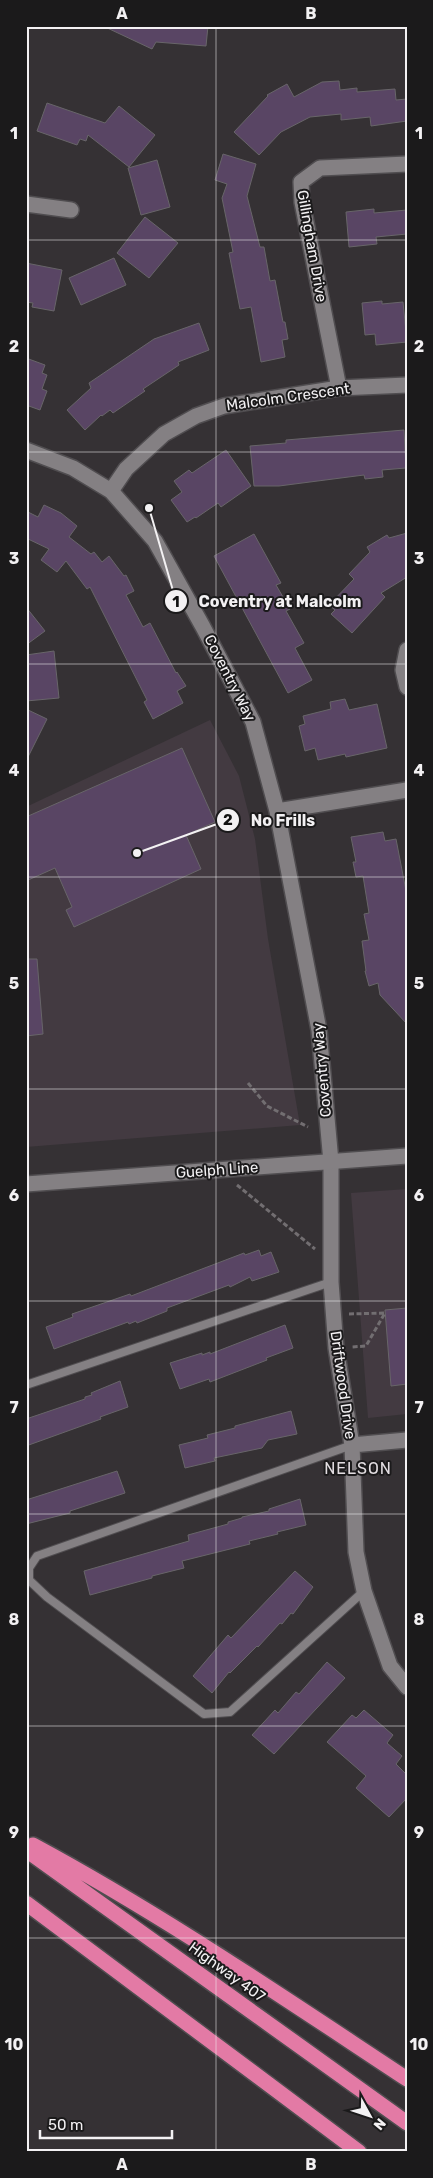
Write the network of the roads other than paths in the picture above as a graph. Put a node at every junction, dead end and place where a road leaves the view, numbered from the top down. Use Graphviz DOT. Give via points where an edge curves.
graph roads {
  1 [pos="407,164"];
  2 [pos="26,204"];
  3 [pos="71,210"];
  4 [pos="407,385"];
  5 [pos="339,388"];
  6 [pos="26,450"];
  7 [pos="110,491"];
  8 [pos="407,650"];
  9 [pos="407,686"];
  10 [pos="407,790"];
  11 [pos="277,811"];
  12 [pos="407,1156"];
  13 [pos="331,1162"];
  14 [pos="26,1184"];
  15 [pos="331,1282"];
  16 [pos="28,1381"];
  17 [pos="407,1440"];
  18 [pos="352,1445"];
  19 [pos="364,1592"];
  20 [pos="407,1687"];
  21 [pos="26,1842"];
  22 [pos="26,1850"];
  23 [pos="26,1903"];
  24 [pos="407,2079"];
  25 [pos="407,2124"];
  26 [pos="358,2152"];
  1 -- 5 [label="street, Gillingham Drive" via="320,168 301,182 302,202"];
  2 -- 3 [label="street"];
  4 -- 5 [label="street, Malcolm Crescent"];
  5 -- 7 [label="street, Malcolm Crescent" via="224,406 196,416 164,434 126,469"];
  6 -- 7 [label="street, Coventry Way" via="73,468"];
  7 -- 11 [label="street, Coventry Way" via="155,541 203,626 253,722"];
  8 -- 9 [label="street" via="403,670"];
  10 -- 11 [label="street"];
  11 -- 13 [label="street, Coventry Way" via="316,1005"];
  12 -- 13 [label="street, Guelph Line"];
  13 -- 14 [label="street, Guelph Line"];
  13 -- 15 [label="street, Driftwood Drive"];
  15 -- 16 [label="lane"];
  15 -- 18 [label="street, Driftwood Drive" via="336,1348"];
  17 -- 18 [label="street"];
  18 -- 19 [label="street, Driftwood Drive" via="356,1552"];
  18 -- 19 [label="lane" via="37,1556 29,1568 29,1580 47,1598 204,1714 230,1712"];
  19 -- 20 [label="street, Driftwood Drive" via="390,1666"];
  21 -- 24 [label="highway" via="177,1928"];
  22 -- 25 [label="highway, Highway 407"];
  23 -- 26 [label="highway"];
}
